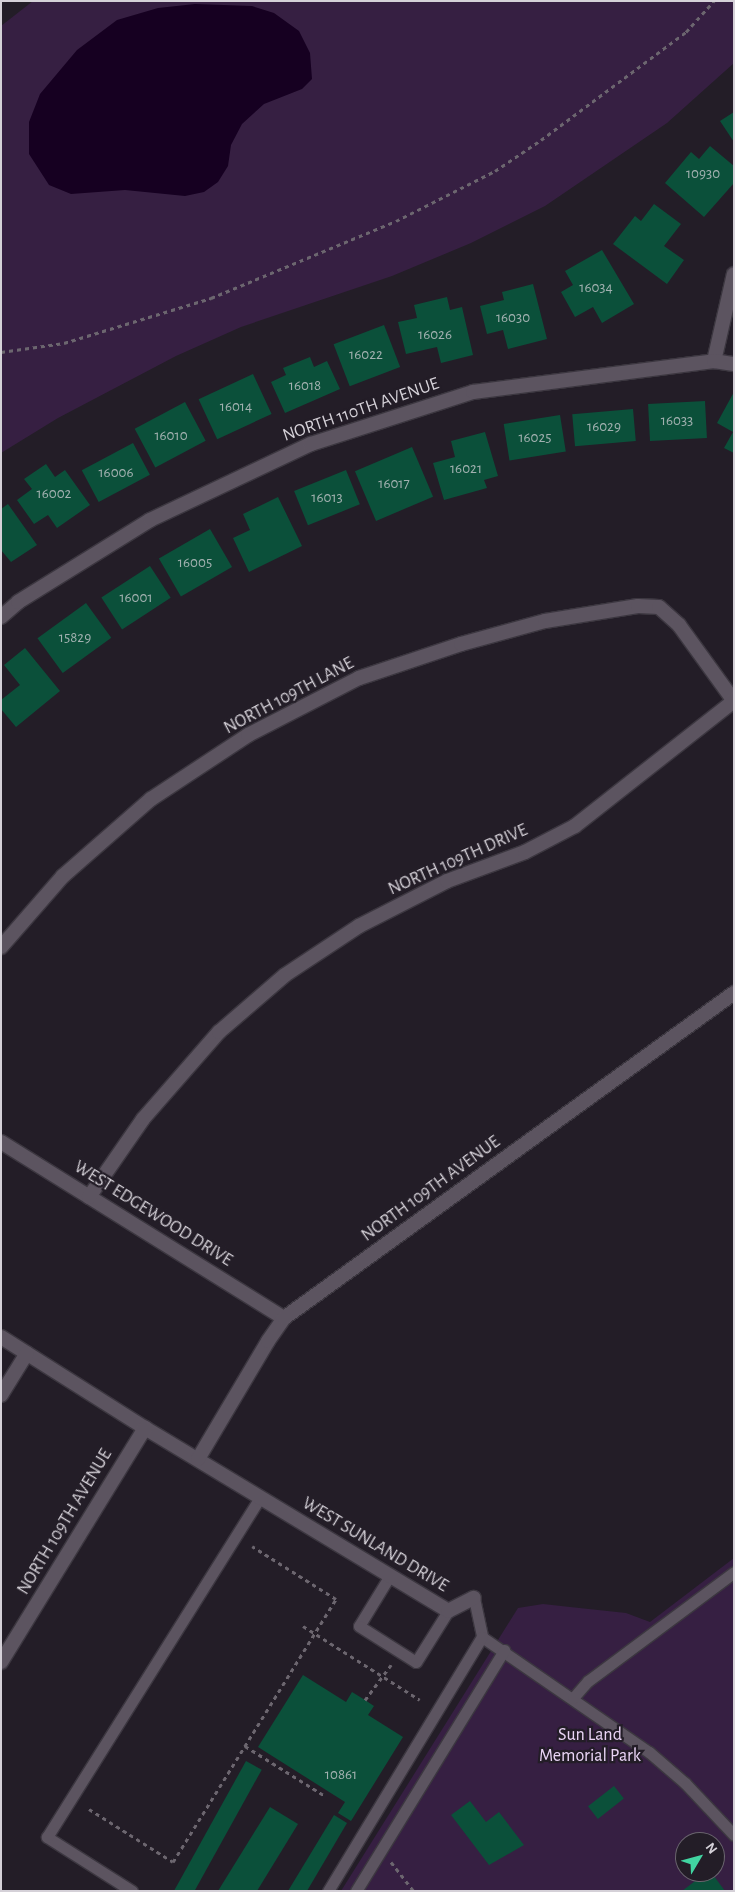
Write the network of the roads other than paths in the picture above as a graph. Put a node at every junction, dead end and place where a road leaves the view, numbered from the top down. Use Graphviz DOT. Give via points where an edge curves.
graph roads {
  1 [pos="734,274"];
  2 [pos="714,361"];
  3 [pos="734,364"];
  4 [pos="1,617"];
  5 [pos="734,701"];
  6 [pos="1,946"];
  7 [pos="734,992"];
  8 [pos="1,1142"];
  9 [pos="90,1197"];
  10 [pos="284,1318"];
  11 [pos="1,1336"];
  12 [pos="27,1352"];
  13 [pos="1,1395"];
  14 [pos="145,1428"];
  15 [pos="198,1459"];
  16 [pos="260,1497"];
  17 [pos="734,1572"];
  18 [pos="389,1577"];
  19 [pos="474,1598"];
  20 [pos="448,1611"];
  21 [pos="482,1637"];
  22 [pos="504,1650"];
  23 [pos="1,1662"];
  24 [pos="573,1698"];
  25 [pos="734,1835"];
  26 [pos="132,1891"];
  27 [pos="328,1891"];
  28 [pos="356,1891"];
  1 -- 2 [label="street"];
  2 -- 3 [label="street, NORTH 110TH AVENUE"];
  2 -- 4 [label="street, NORTH 110TH AVENUE" via="473,392 311,444 150,520 18,602"];
  5 -- 6 [label="street, NORTH 109TH LANE" via="679,624 659,607 638,606 545,621 461,644 359,678 248,735 151,799 63,876"];
  5 -- 9 [label="street, NORTH 109TH DRIVE" via="575,826 525,852 447,881 359,926 285,975 220,1032 143,1119"];
  7 -- 10 [label="street, NORTH 109TH AVENUE"];
  8 -- 9 [label="street, WEST EDGEWOOD DRIVE"];
  9 -- 10 [label="street, WEST EDGEWOOD DRIVE"];
  10 -- 15 [label="street, NORTH 109TH AVENUE"];
  11 -- 12 [label="street, WEST SUNLAND DRIVE"];
  12 -- 13 [label="street"];
  12 -- 14 [label="street, WEST SUNLAND DRIVE"];
  14 -- 15 [label="street, WEST SUNLAND DRIVE"];
  14 -- 23 [label="street, NORTH 109TH AVENUE"];
  15 -- 16 [label="street, WEST SUNLAND DRIVE"];
  16 -- 18 [label="street, WEST SUNLAND DRIVE"];
  16 -- 26 [label="lane" via="47,1837"];
  17 -- 24 [label="lane" via="588,1681"];
  18 -- 20 [label="street, WEST SUNLAND DRIVE"];
  18 -- 20 [label="lane" via="359,1626 416,1662"];
  19 -- 20 [label="street, WEST SUNLAND DRIVE"];
  19 -- 21 [label="lane, WEST SUNLAND DRIVE"];
  21 -- 22 [label="lane"];
  21 -- 27 [label="lane"];
  22 -- 24 [label="lane"];
  22 -- 28 [label="lane"];
  24 -- 25 [label="lane" via="678,1777"];
}
